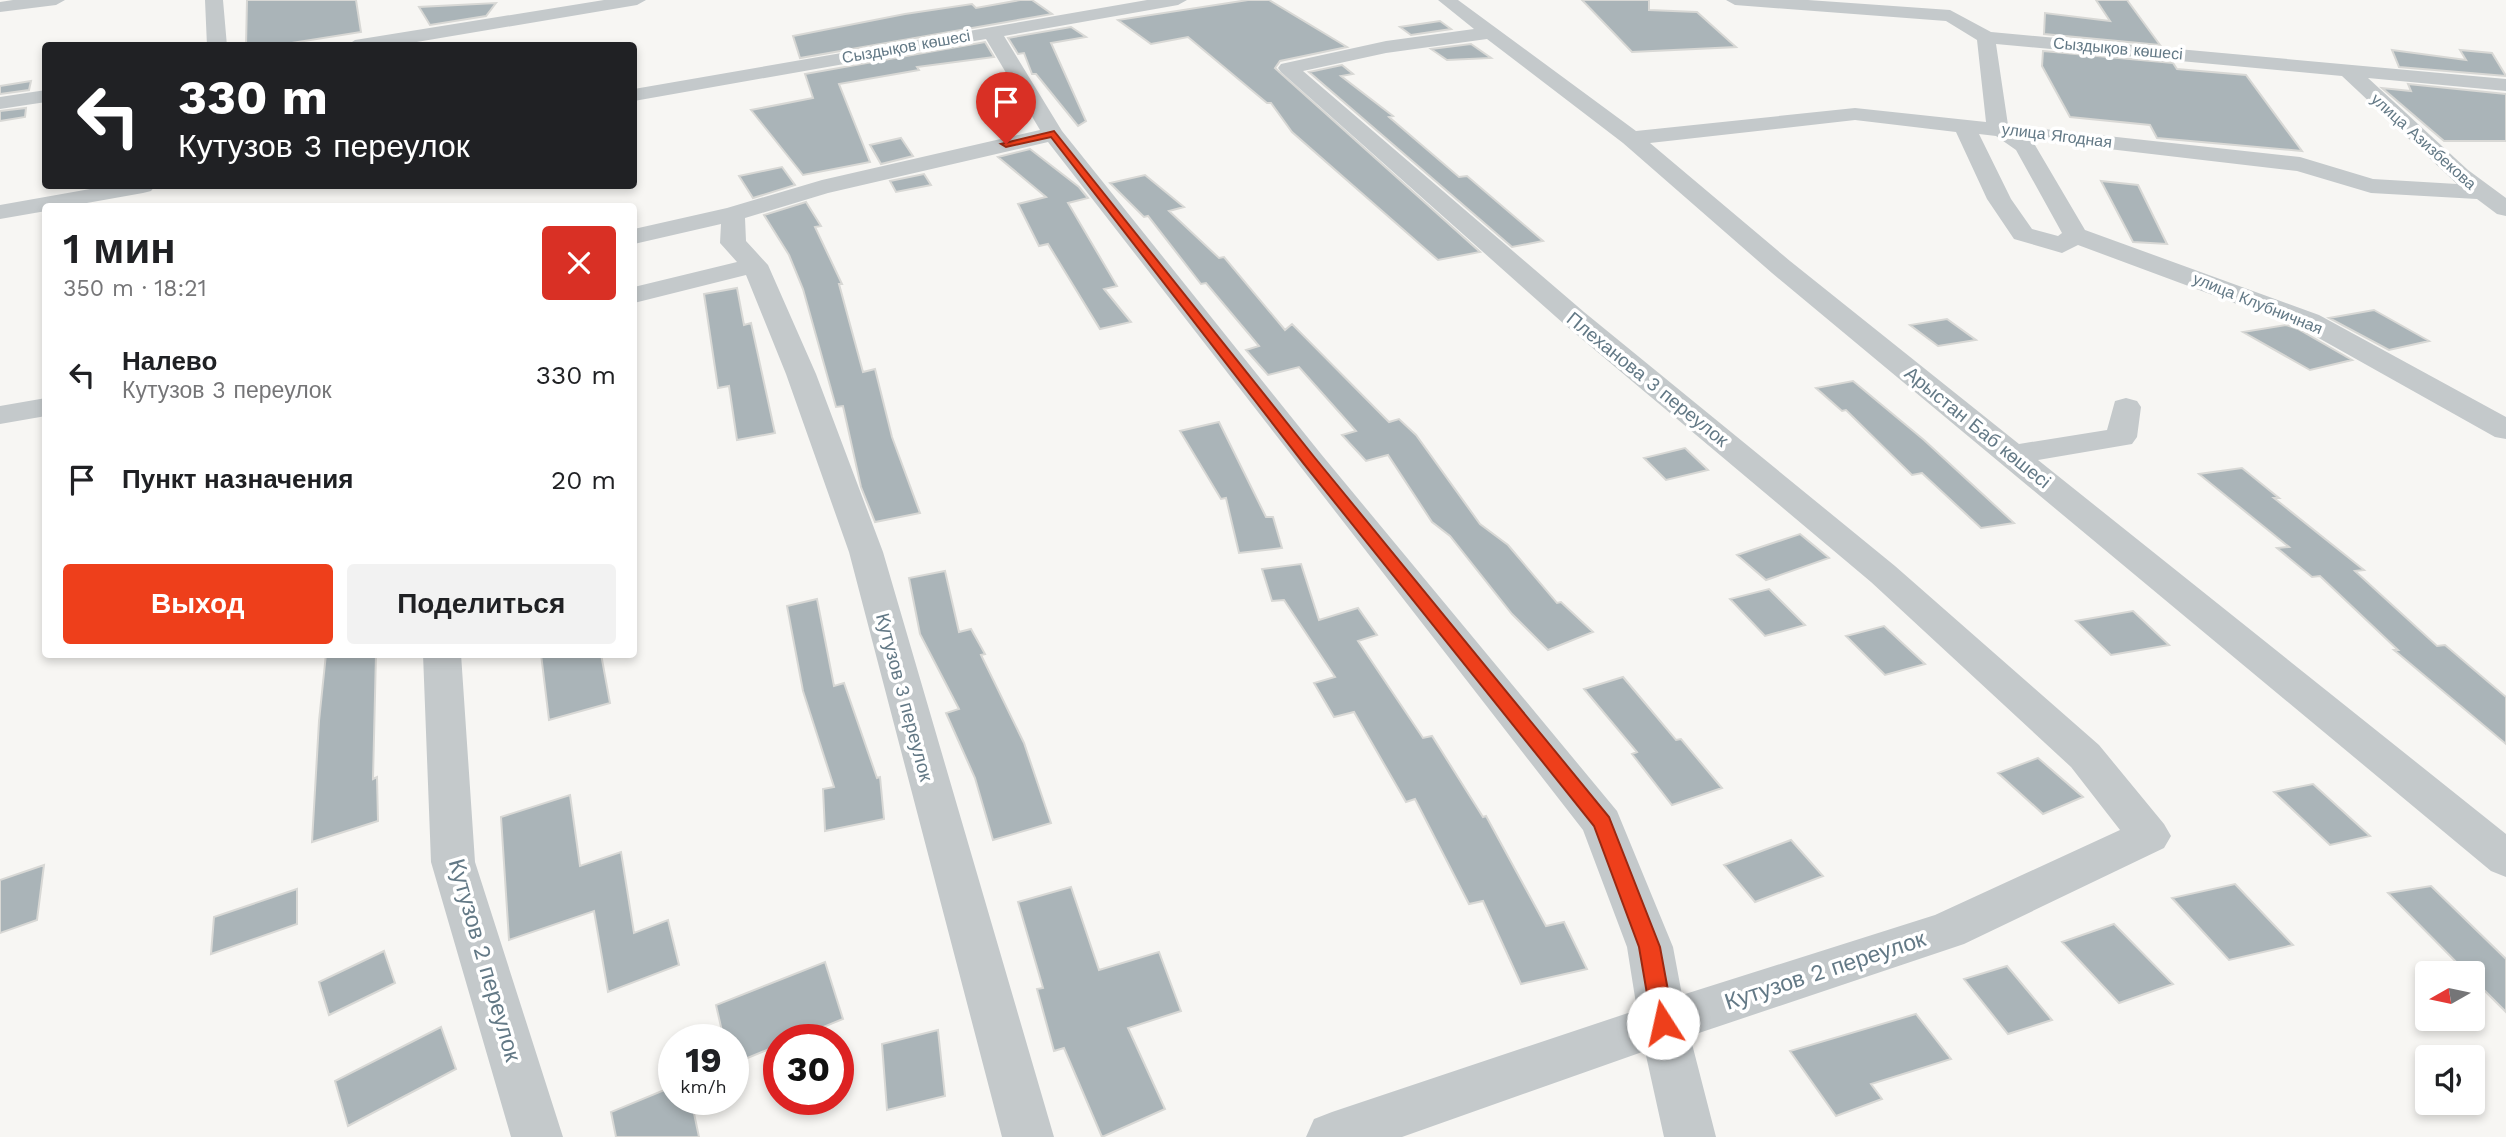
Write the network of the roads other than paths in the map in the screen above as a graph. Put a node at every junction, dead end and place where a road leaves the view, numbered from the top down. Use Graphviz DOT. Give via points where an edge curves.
graph roads {
  1 [pos="56,0"];
  2 [pos="214,0"];
  3 [pos="637,0"];
  4 [pos="1066,0"];
  5 [pos="1178,0"];
  6 [pos="1447,0"];
  7 [pos="1735,0"];
  8 [pos="1774,2"];
  9 [pos="0,7"];
  10 [pos="1080,16"];
  11 [pos="484,24"];
  12 [pos="991,31"];
  13 [pos="1488,33"];
  14 [pos="1986,37"];
  15 [pos="217,42"];
  16 [pos="371,42"];
  17 [pos="488,42"];
  18 [pos="2346,69"];
  19 [pos="2506,85"];
  20 [pos="637,94"];
  21 [pos="42,97"];
  22 [pos="0,103"];
  23 [pos="1964,126"];
  24 [pos="1998,128"];
  25 [pos="1054,134"];
  26 [pos="1632,138"];
  27 [pos="127,189"];
  28 [pos="2480,192"];
  29 [pos="50,203"];
  30 [pos="42,204"];
  31 [pos="2506,209"];
  32 [pos="0,212"];
  33 [pos="733,214"];
  34 [pos="2075,234"];
  35 [pos="637,235"];
  36 [pos="755,265"];
  37 [pos="637,294"];
  38 [pos="2126,407"];
  39 [pos="42,408"];
  40 [pos="0,415"];
  41 [pos="2506,430"];
  42 [pos="2012,455"];
  43 [pos="442,658"];
  44 [pos="2149,836"];
  45 [pos="2506,859"];
  46 [pos="1663,1023"];
  47 [pos="537,1137"];
  48 [pos="1028,1137"];
  49 [pos="1332,1137"];
  50 [pos="1690,1137"];
  1 -- 9 [label="street"];
  2 -- 15 [label="street"];
  3 -- 11 [label="street"];
  4 -- 10 [label="street"];
  5 -- 10 [label="street, Сыздықов көшесі"];
  6 -- 13 [label="street, Арыстан Баб көшесі"];
  7 -- 8 [label="street, Сыздықов көшесі"];
  8 -- 14 [label="street, Сыздықов көшесі" via="1951,16"];
  10 -- 12 [label="street, Сыздықов көшесі"];
  11 -- 16 [label="street" via="461,19"];
  11 -- 17 [label="street"];
  12 -- 20 [label="street, Сыздықов көшесі"];
  12 -- 25 [label="street"];
  13 -- 26 [label="street, Арыстан Баб көшесі"];
  13 -- 44 [label="street, Плеханова 3 переулок" via="1387,47 1287,68 1564,310 1883,573 2085,756"];
  14 -- 18 [label="street, Сыздықов көшесі"];
  14 -- 24 [label="street"];
  18 -- 19 [label="street, Сыздықов көшесі"];
  18 -- 28 [label="street, улица Азизбекова"];
  21 -- 22 [label="street"];
  23 -- 24 [label="street, улица Ягодная"];
  23 -- 26 [label="street, улица Ягодная" via="1855,114"];
  23 -- 34 [label="street" via="1999,199 2024,234 2062,245"];
  24 -- 28 [label="street, улица Ягодная" via="2300,164 2371,186"];
  24 -- 34 [label="street" via="2025,146"];
  25 -- 33 [label="street" via="822,187"];
  25 -- 46 [label="street" via="1602,823 1650,947"];
  26 -- 42 [label="street, Арыстан Баб көшесі" via="1781,267"];
  27 -- 29 [label="street"];
  28 -- 31 [label="street, улица Азизбекова"];
  30 -- 32 [label="street"];
  33 -- 35 [label="street"];
  33 -- 36 [label="street, Кутузов 3 переулок" via="733,243"];
  34 -- 41 [label="street, улица Клубничная" via="2309,321"];
  36 -- 37 [label="street"];
  36 -- 48 [label="street, Кутузов 3 переулок" via="801,374 866,552"];
  38 -- 42 [label="street" via="2121,437"];
  39 -- 40 [label="street"];
  42 -- 45 [label="street, Арыстан Баб көшесі"];
  43 -- 47 [label="street, Кутузов 2 переулок" via="453,862"];
  44 -- 46 [label="street, Кутузов 2 переулок" via="1948,930"];
  46 -- 49 [label="street, Кутузов 2 переулок"];
  46 -- 50 [label="street"];
}
